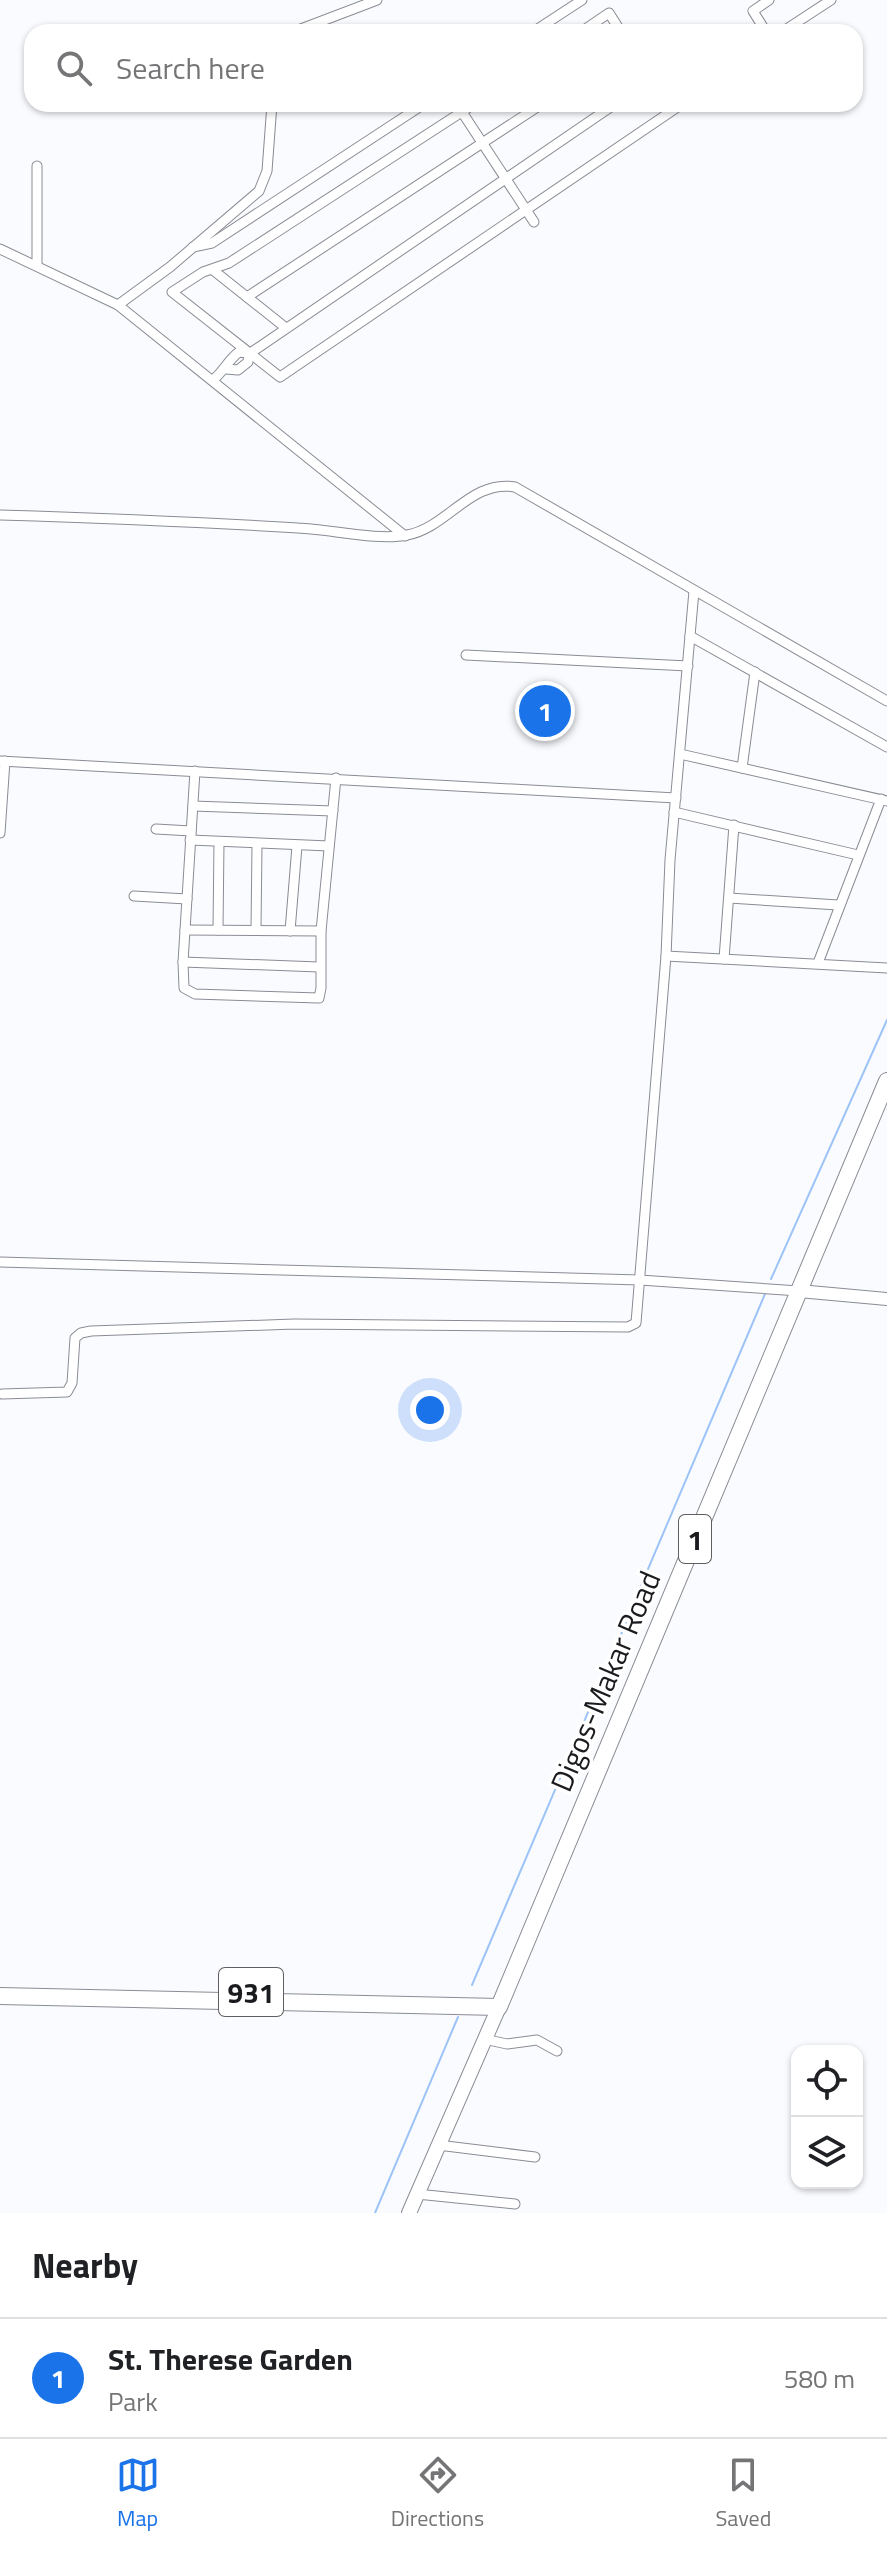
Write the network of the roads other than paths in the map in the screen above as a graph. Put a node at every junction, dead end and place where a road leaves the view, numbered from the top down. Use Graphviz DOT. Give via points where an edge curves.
graph roads {
  1 [pos="377,0"];
  2 [pos="582,0"];
  3 [pos="769,0"];
  4 [pos="831,0"];
  5 [pos="314,24"];
  6 [pos="545,24"];
  7 [pos="593,24"];
  8 [pos="616,24"];
  9 [pos="761,24"];
  10 [pos="794,24"];
  11 [pos="271,112"];
  12 [pos="412,112"];
  13 [pos="462,112"];
  14 [pos="530,112"];
  15 [pos="603,112"];
  16 [pos="670,112"];
  17 [pos="483,145"];
  18 [pos="37,166"];
  19 [pos="506,178"];
  20 [pos="526,210"];
  21 [pos="534,222"];
  22 [pos="193,247"];
  23 [pos="0,249"];
  24 [pos="37,265"];
  25 [pos="213,270"];
  26 [pos="247,297"];
  27 [pos="118,305"];
  28 [pos="286,328"];
  29 [pos="249,354"];
  30 [pos="213,380"];
  31 [pos="0,515"];
  32 [pos="405,536"];
  33 [pos="694,591"];
  34 [pos="690,636"];
  35 [pos="466,655"];
  36 [pos="688,666"];
  37 [pos="755,672"];
  38 [pos="887,701"];
  39 [pos="887,747"];
  40 [pos="680,754"];
  41 [pos="2,761"];
  42 [pos="742,768"];
  43 [pos="195,771"];
  44 [pos="336,778"];
  45 [pos="676,798"];
  46 [pos="884,800"];
  47 [pos="193,806"];
  48 [pos="333,811"];
  49 [pos="674,812"];
  50 [pos="0,822"];
  51 [pos="734,825"];
  52 [pos="156,829"];
  53 [pos="0,833"];
  54 [pos="190,836"];
  55 [pos="219,842"];
  56 [pos="257,844"];
  57 [pos="297,846"];
  58 [pos="329,846"];
  59 [pos="858,855"];
  60 [pos="134,896"];
  61 [pos="729,898"];
  62 [pos="187,899"];
  63 [pos="838,905"];
  64 [pos="185,930"];
  65 [pos="218,930"];
  66 [pos="256,930"];
  67 [pos="290,931"];
  68 [pos="321,931"];
  69 [pos="666,956"];
  70 [pos="724,959"];
  71 [pos="183,962"];
  72 [pos="818,963"];
  73 [pos="319,967"];
  74 [pos="887,968"];
  75 [pos="887,1081"];
  76 [pos="0,1262"];
  77 [pos="640,1280"];
  78 [pos="799,1291"];
  79 [pos="887,1299"];
  80 [pos="2,1394"];
  81 [pos="0,1986"];
  82 [pos="0,1996"];
  83 [pos="501,2002"];
  84 [pos="484,2039"];
  85 [pos="557,2051"];
  86 [pos="438,2145"];
  87 [pos="535,2157"];
  88 [pos="417,2194"];
  89 [pos="515,2204"];
  90 [pos="409,2213"];
  1 -- 5 [label="street"];
  2 -- 6 [label="street"];
  3 -- 9 [label="street" via="753,11"];
  4 -- 10 [label="street"];
  7 -- 8 [label="street" via="609,13"];
  11 -- 22 [label="street" via="265,181 253,198"];
  12 -- 22 [label="street" via="212,243"];
  13 -- 17 [label="street"];
  13 -- 25 [label="street"];
  14 -- 17 [label="street"];
  15 -- 19 [label="street"];
  16 -- 20 [label="street"];
  17 -- 19 [label="street"];
  17 -- 26 [label="street"];
  18 -- 24 [label="street"];
  19 -- 20 [label="street"];
  19 -- 28 [label="street"];
  20 -- 21 [label="street"];
  20 -- 29 [label="street" via="280,377"];
  22 -- 27 [label="street"];
  23 -- 24 [label="street"];
  24 -- 27 [label="street"];
  25 -- 26 [label="street"];
  25 -- 29 [label="street" via="172,292"];
  26 -- 28 [label="street"];
  27 -- 30 [label="street"];
  28 -- 29 [label="street"];
  29 -- 30 [label="street" via="239,352 229,359"];
  30 -- 32 [label="street"];
  31 -- 32 [label="street"];
  32 -- 33 [label="street" via="486,489 515,487"];
  33 -- 34 [label="street"];
  33 -- 38 [label="street"];
  34 -- 36 [label="street"];
  34 -- 37 [label="street"];
  35 -- 36 [label="street"];
  36 -- 40 [label="street"];
  37 -- 39 [label="street"];
  37 -- 42 [label="street"];
  40 -- 42 [label="street"];
  40 -- 45 [label="street"];
  41 -- 43 [label="street"];
  41 -- 50 [label="street"];
  42 -- 46 [label="street"];
  43 -- 44 [label="street"];
  43 -- 47 [label="street"];
  44 -- 45 [label="street"];
  44 -- 48 [label="street"];
  45 -- 49 [label="street"];
  46 -- 59 [label="street"];
  47 -- 48 [label="street"];
  47 -- 54 [label="street"];
  48 -- 58 [label="street"];
  49 -- 51 [label="street"];
  49 -- 69 [label="street"];
  50 -- 53 [label="street"];
  51 -- 59 [label="street"];
  51 -- 61 [label="street"];
  52 -- 54 [label="street"];
  54 -- 55 [label="street"];
  54 -- 62 [label="street"];
  55 -- 56 [label="street"];
  55 -- 65 [label="street"];
  56 -- 57 [label="street"];
  56 -- 66 [label="street"];
  57 -- 58 [label="street"];
  57 -- 67 [label="street"];
  58 -- 68 [label="street"];
  59 -- 63 [label="street"];
  60 -- 62 [label="street"];
  61 -- 63 [label="street"];
  61 -- 70 [label="street"];
  62 -- 64 [label="street"];
  63 -- 72 [label="street"];
  64 -- 65 [label="street"];
  64 -- 71 [label="street"];
  65 -- 66 [label="street"];
  66 -- 67 [label="street"];
  67 -- 68 [label="street"];
  68 -- 73 [label="street"];
  69 -- 70 [label="street"];
  69 -- 77 [label="street"];
  70 -- 72 [label="street"];
  71 -- 73 [label="street"];
  71 -- 73 [label="street" via="184,988 195,994 313,999 320,995"];
  72 -- 74 [label="street"];
  75 -- 78 [label="highway, Digos-Makar Road / 1"];
  76 -- 77 [label="street"];
  77 -- 78 [label="street"];
  77 -- 80 [label="street" via="636,1323 628,1327 294,1324 91,1331 75,1338 67,1392"];
  78 -- 79 [label="street"];
  78 -- 83 [label="highway, Digos-Makar Road / 1"];
  81 -- 83 [label="highway, 931"];
  82 -- 83 [label="highway, 931"];
  83 -- 84 [label="main road, Digos-Makar Road / 1"];
  84 -- 85 [label="street" via="507,2044 537,2040"];
  84 -- 86 [label="main road, Digos-Makar Road / 1"];
  86 -- 87 [label="street"];
  86 -- 88 [label="main road, Digos-Makar Road / 1"];
  88 -- 89 [label="street"];
  88 -- 90 [label="main road, Digos-Makar Road / 1"];
}
